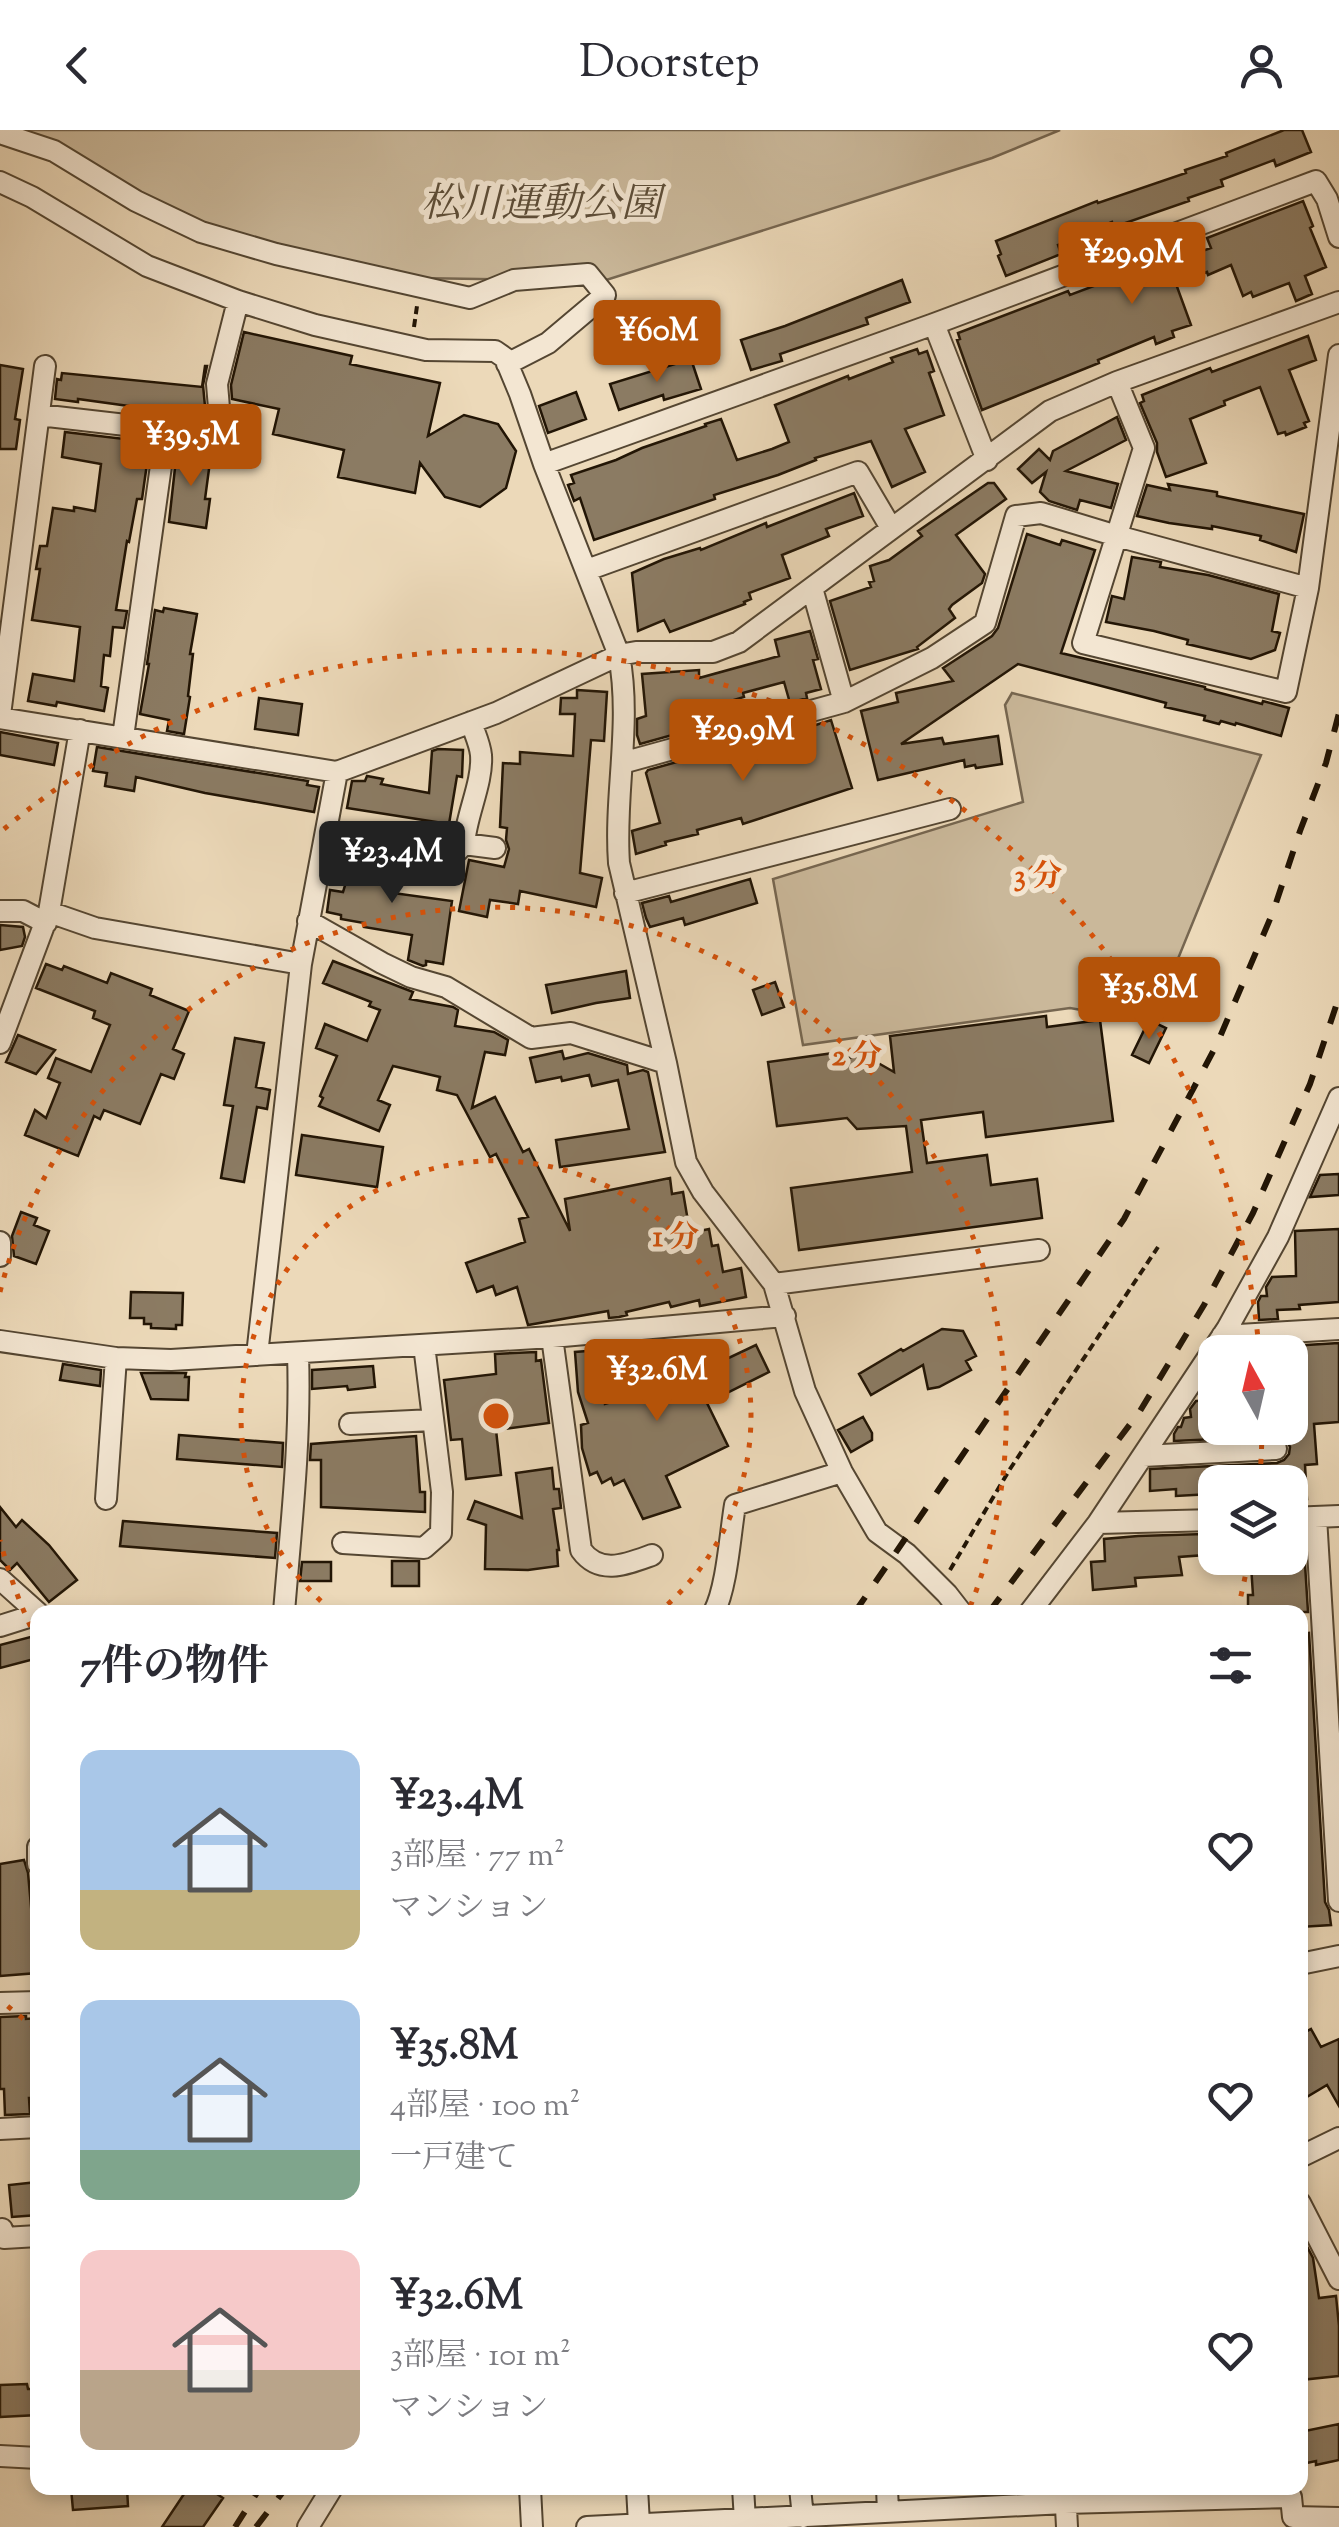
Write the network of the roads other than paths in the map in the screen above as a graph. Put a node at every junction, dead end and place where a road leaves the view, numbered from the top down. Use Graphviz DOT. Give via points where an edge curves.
graph roads {
  1 [pos="0,133"];
  2 [pos="0,182"];
  3 [pos="1339,237"];
  4 [pos="238,301"];
  5 [pos="1339,302"];
  6 [pos="934,324"];
  7 [pos="1339,355"];
  8 [pos="507,364"];
  9 [pos="45,366"];
  10 [pos="1117,382"];
  11 [pos="38,415"];
  12 [pos="166,430"];
  13 [pos="221,432"];
  14 [pos="249,435"];
  15 [pos="986,460"];
  16 [pos="544,464"];
  17 [pos="890,528"];
  18 [pos="1118,536"];
  19 [pos="587,570"];
  20 [pos="812,588"];
  21 [pos="1308,588"];
  22 [pos="618,655"];
  23 [pos="844,702"];
  24 [pos="0,716"];
  25 [pos="472,722"];
  26 [pos="80,730"];
  27 [pos="122,737"];
  28 [pos="622,764"];
  29 [pos="337,772"];
  30 [pos="950,809"];
  31 [pos="464,844"];
  32 [pos="495,848"];
  33 [pos="444,864"];
  34 [pos="625,893"];
  35 [pos="0,912"];
  36 [pos="48,918"];
  37 [pos="308,921"];
  38 [pos="301,964"];
  39 [pos="0,1043"];
  40 [pos="666,1063"];
  41 [pos="1339,1098"];
  42 [pos="0,1242"];
  43 [pos="1039,1250"];
  44 [pos="0,1256"];
  45 [pos="774,1284"];
  46 [pos="785,1316"];
  47 [pos="1339,1329"];
  48 [pos="1223,1335"];
  49 [pos="1239,1335"];
  50 [pos="552,1337"];
  51 [pos="0,1341"];
  52 [pos="424,1345"];
  53 [pos="298,1354"];
  54 [pos="256,1355"];
  55 [pos="116,1358"];
  56 [pos="1198,1372"];
  57 [pos="433,1420"];
  58 [pos="350,1424"];
  59 [pos="1276,1449"];
  60 [pos="1143,1456"];
  61 [pos="842,1472"];
  62 [pos="106,1499"];
  63 [pos="1339,1516"];
  64 [pos="1308,1518"];
  65 [pos="1316,1518"];
  66 [pos="1198,1521"];
  67 [pos="1098,1524"];
  68 [pos="342,1543"];
  69 [pos="652,1555"];
  70 [pos="0,1579"];
  71 [pos="285,1605"];
  72 [pos="716,1605"];
  73 [pos="956,1605"];
  74 [pos="1035,1605"];
  75 [pos="30,1607"];
  76 [pos="30,1617"];
  77 [pos="0,1626"];
  78 [pos="1339,1902"];
  79 [pos="1339,1956"];
  80 [pos="1308,1962"];
  81 [pos="30,2002"];
  82 [pos="0,2003"];
  83 [pos="30,2127"];
  84 [pos="0,2129"];
  85 [pos="1339,2138"];
  86 [pos="1308,2153"];
  87 [pos="1308,2219"];
  88 [pos="2,2229"];
  89 [pos="30,2236"];
  90 [pos="1339,2279"];
  91 [pos="0,2456"];
  92 [pos="30,2458"];
  93 [pos="328,2495"];
  94 [pos="530,2495"];
  95 [pos="638,2495"];
  96 [pos="744,2495"];
  97 [pos="801,2495"];
  98 [pos="887,2495"];
  99 [pos="1065,2495"];
  100 [pos="888,2512"];
  101 [pos="803,2517"];
  102 [pos="936,2518"];
  103 [pos="1339,2518"];
  104 [pos="746,2520"];
  105 [pos="1293,2522"];
  106 [pos="640,2524"];
  107 [pos="308,2527"];
  108 [pos="532,2527"];
  109 [pos="587,2527"];
  110 [pos="1067,2527"];
  1 -- 8 [label="street" via="54,151 136,202 201,232 294,258 470,298 514,280 588,274 605,295 548,343"];
  2 -- 4 [label="street" via="147,266"];
  3 -- 6 [label="street" via="1316,181"];
  4 -- 8 [label="street" via="426,350 494,351"];
  4 -- 13 [label="street" via="217,384"];
  5 -- 10 [label="street"];
  6 -- 15 [label="street"];
  6 -- 16 [label="street"];
  7 -- 21 [label="street"];
  8 -- 16 [label="street"];
  9 -- 11 [label="street"];
  10 -- 15 [label="street" via="1050,411"];
  10 -- 18 [label="street" via="1144,448"];
  11 -- 12 [label="street"];
  11 -- 24 [label="street"];
  12 -- 13 [label="street"];
  12 -- 27 [label="street"];
  13 -- 14 [label="street"];
  15 -- 17 [label="street"];
  16 -- 19 [label="street"];
  17 -- 19 [label="street" via="858,472"];
  17 -- 20 [label="street"];
  18 -- 21 [label="street"];
  18 -- 21 [label="street" via="1083,643 1286,692"];
  18 -- 23 [label="street" via="1041,513 1016,516 985,623"];
  19 -- 22 [label="street"];
  20 -- 22 [label="street" via="739,642 714,652"];
  20 -- 23 [label="street"];
  22 -- 25 [label="street"];
  22 -- 28 [label="street"];
  23 -- 28 [label="street"];
  24 -- 26 [label="street"];
  25 -- 29 [label="street"];
  25 -- 31 [label="street" via="481,754"];
  26 -- 27 [label="street"];
  26 -- 36 [label="street"];
  27 -- 29 [label="street"];
  28 -- 34 [label="street" via="616,833"];
  29 -- 37 [label="street"];
  30 -- 34 [label="street"];
  31 -- 32 [label="street"];
  31 -- 33 [label="street"];
  34 -- 40 [label="street"];
  35 -- 36 [label="street"];
  36 -- 38 [label="street"];
  36 -- 39 [label="street"];
  37 -- 38 [label="street"];
  37 -- 40 [label="street" via="411,977 446,987 531,1038 571,1033"];
  38 -- 54 [label="street"];
  40 -- 45 [label="street" via="686,1162"];
  41 -- 48 [label="street" via="1278,1237"];
  42 -- 44 [label="street"];
  43 -- 45 [label="street"];
  45 -- 46 [label="street"];
  46 -- 50 [label="street"];
  46 -- 61 [label="street" via="806,1391"];
  47 -- 49 [label="street"];
  50 -- 52 [label="street"];
  50 -- 69 [label="street" via="581,1550 596,1564 615,1567"];
  51 -- 55 [label="street"];
  52 -- 53 [label="street"];
  52 -- 57 [label="street"];
  53 -- 54 [label="street"];
  53 -- 71 [label="street"];
  54 -- 55 [label="street"];
  55 -- 62 [label="street"];
  56 -- 60 [label="street"];
  57 -- 58 [label="street"];
  57 -- 68 [label="street" via="442,1533 424,1548"];
  59 -- 60 [label="street"];
  60 -- 67 [label="street"];
  61 -- 72 [label="street" via="735,1505"];
  61 -- 73 [label="street" via="877,1532"];
  63 -- 65 [label="street"];
  64 -- 65 [label="street"];
  65 -- 78 [label="street"];
  66 -- 67 [label="street"];
  67 -- 74 [label="street"];
  70 -- 75 [label="street"];
  76 -- 77 [label="street"];
  79 -- 80 [label="street"];
  81 -- 82 [label="street"];
  83 -- 84 [label="street"];
  85 -- 86 [label="street"];
  87 -- 90 [label="street"];
  88 -- 89 [label="street" via="4,2238"];
  91 -- 92 [label="street"];
  93 -- 107 [label="street"];
  94 -- 108 [label="street"];
  95 -- 106 [label="street"];
  96 -- 104 [label="street"];
  97 -- 101 [label="street"];
  98 -- 100 [label="street"];
  99 -- 102 [label="street"];
  99 -- 105 [label="street" via="1292,2497"];
  99 -- 110 [label="street"];
  100 -- 101 [label="street"];
  100 -- 102 [label="street"];
  101 -- 104 [label="street"];
  103 -- 105 [label="street"];
  104 -- 106 [label="street"];
  106 -- 109 [label="street"];
}
